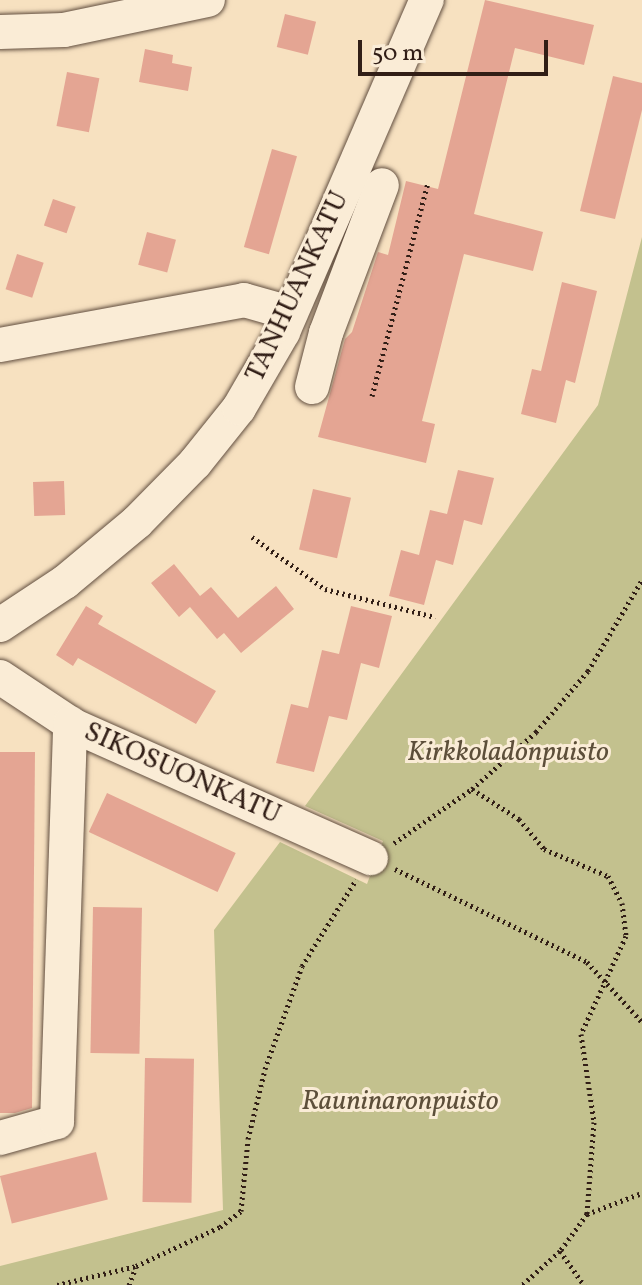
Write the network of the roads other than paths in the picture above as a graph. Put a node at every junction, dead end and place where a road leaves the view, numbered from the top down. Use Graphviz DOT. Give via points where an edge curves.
graph roads {
  1 [pos="208,0"];
  2 [pos="427,0"];
  3 [pos="0,32"];
  4 [pos="382,185"];
  5 [pos="290,313"];
  6 [pos="0,345"];
  7 [pos="312,387"];
  8 [pos="0,625"];
  9 [pos="0,677"];
  10 [pos="70,723"];
  11 [pos="371,858"];
  12 [pos="0,1138"];
  1 -- 3 [label="street" via="64,30"];
  2 -- 5 [label="street, TANHUANKATU"];
  4 -- 7 [label="street" via="326,333"];
  5 -- 6 [label="street" via="244,300"];
  5 -- 8 [label="street, TANHUANKATU" via="239,408 170,490 104,551"];
  9 -- 10 [label="street, SIKOSUONKATU"];
  10 -- 11 [label="street, SIKOSUONKATU"];
  10 -- 12 [label="street" via="57,1122"];
}
